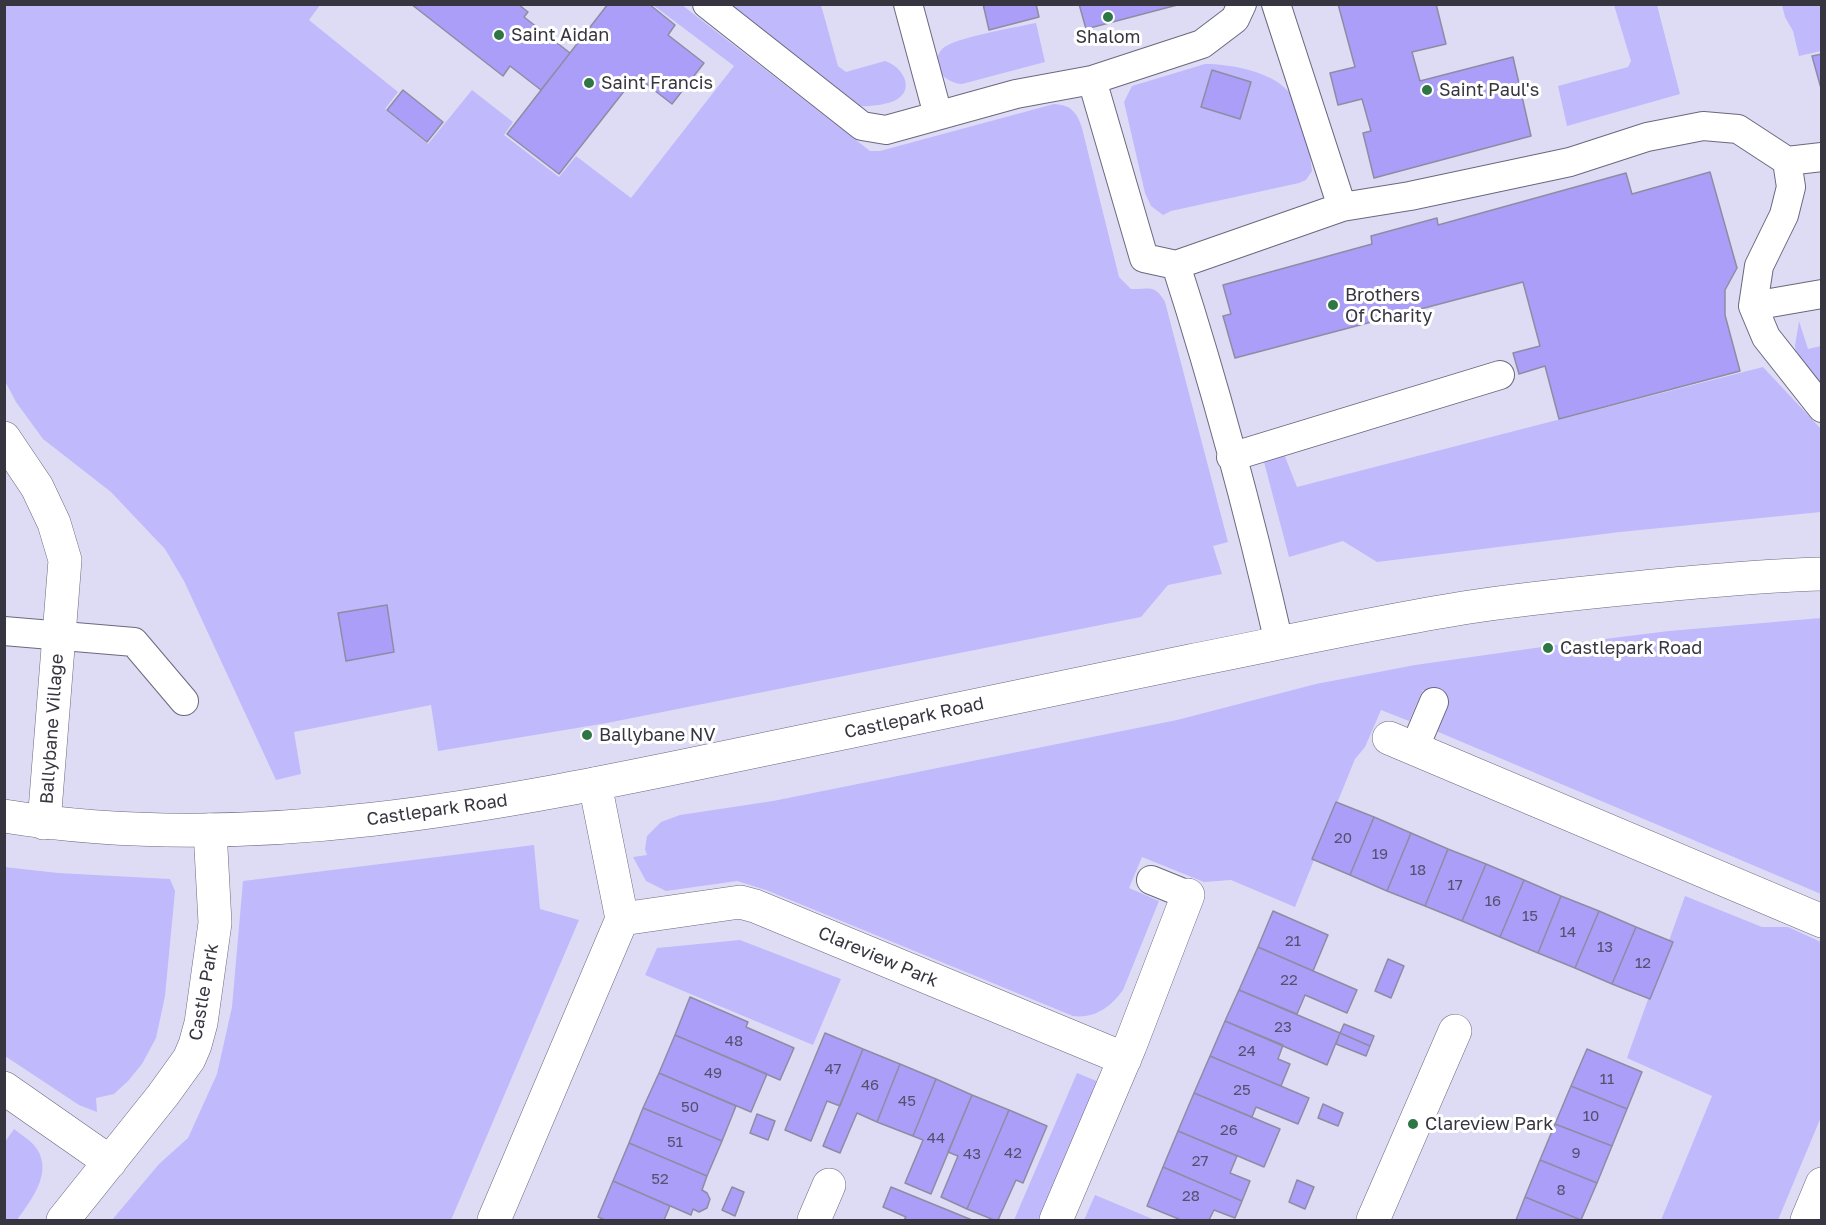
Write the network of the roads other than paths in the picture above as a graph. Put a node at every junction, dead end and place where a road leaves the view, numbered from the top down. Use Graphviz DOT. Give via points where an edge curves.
graph roads {
  1 [pos="707,4"];
  2 [pos="908,4"];
  3 [pos="1242,4"];
  4 [pos="1276,4"];
  5 [pos="1092,80"];
  6 [pos="938,115"];
  7 [pos="1821,157"];
  8 [pos="1787,161"];
  9 [pos="1342,207"];
  10 [pos="1176,265"];
  11 [pos="1821,294"];
  12 [pos="1753,306"];
  13 [pos="1500,375"];
  14 [pos="1821,408"];
  15 [pos="4,438"];
  16 [pos="1231,457"];
  17 [pos="1821,574"];
  18 [pos="4,631"];
  19 [pos="59,635"];
  20 [pos="1279,643"];
  21 [pos="184,701"];
  22 [pos="1434,702"];
  23 [pos="1402,744"];
  24 [pos="595,784"];
  25 [pos="4,816"];
  26 [pos="44,822"];
  27 [pos="210,830"];
  28 [pos="1151,879"];
  29 [pos="1188,895"];
  30 [pos="622,919"];
  31 [pos="1821,921"];
  32 [pos="1455,1031"];
  33 [pos="1125,1059"];
  34 [pos="4,1088"];
  35 [pos="110,1162"];
  36 [pos="1821,1184"];
  37 [pos="829,1185"];
  38 [pos="63,1221"];
  39 [pos="494,1221"];
  40 [pos="814,1221"];
  41 [pos="1056,1221"];
  42 [pos="1373,1221"];
  43 [pos="1807,1221"];
  1 -- 6 [label="lane" via="862,126 886,129"];
  2 -- 6 [label="lane"];
  3 -- 5 [label="lane" via="1236,19 1202,44"];
  4 -- 9 [label="lane"];
  5 -- 6 [label="lane" via="1016,94"];
  5 -- 10 [label="lane" via="1144,258"];
  7 -- 8 [label="lane"];
  8 -- 9 [label="lane" via="1738,129 1703,126 1647,137 1570,162"];
  8 -- 12 [label="lane" via="1791,187 1784,214 1759,266"];
  9 -- 10 [label="lane"];
  10 -- 16 [label="lane"];
  11 -- 12 [label="lane"];
  12 -- 14 [label="lane" via="1766,336"];
  13 -- 16 [label="lane"];
  15 -- 19 [label="street, Ballybane Village" via="37,487 65,560"];
  16 -- 20 [label="lane" via="1262,563"];
  17 -- 20 [label="street, Castlepark Road" via="1605,590 1465,608"];
  18 -- 19 [label="lane, Ballybane Village"];
  19 -- 21 [label="lane" via="134,642"];
  19 -- 26 [label="street, Ballybane Village"];
  20 -- 24 [label="street, Castlepark Road"];
  22 -- 23 [label="lane"];
  23 -- 31 [label="street"];
  24 -- 27 [label="street, Castlepark Road" via="363,821"];
  24 -- 30 [label="street"];
  25 -- 26 [label="street, Castlepark Road"];
  26 -- 27 [label="street, Castlepark Road"];
  27 -- 35 [label="street, Castle Park" via="215,923 195,1045 177,1076"];
  28 -- 29 [label="lane"];
  29 -- 33 [label="street"];
  30 -- 33 [label="street, Clareview Park" via="740,902 755,906"];
  30 -- 39 [label="street"];
  32 -- 42 [label="street"];
  33 -- 41 [label="street"];
  34 -- 35 [label="street"];
  35 -- 38 [label="street, Castle Park"];
  36 -- 43 [label="street"];
  37 -- 40 [label="street"];
}
